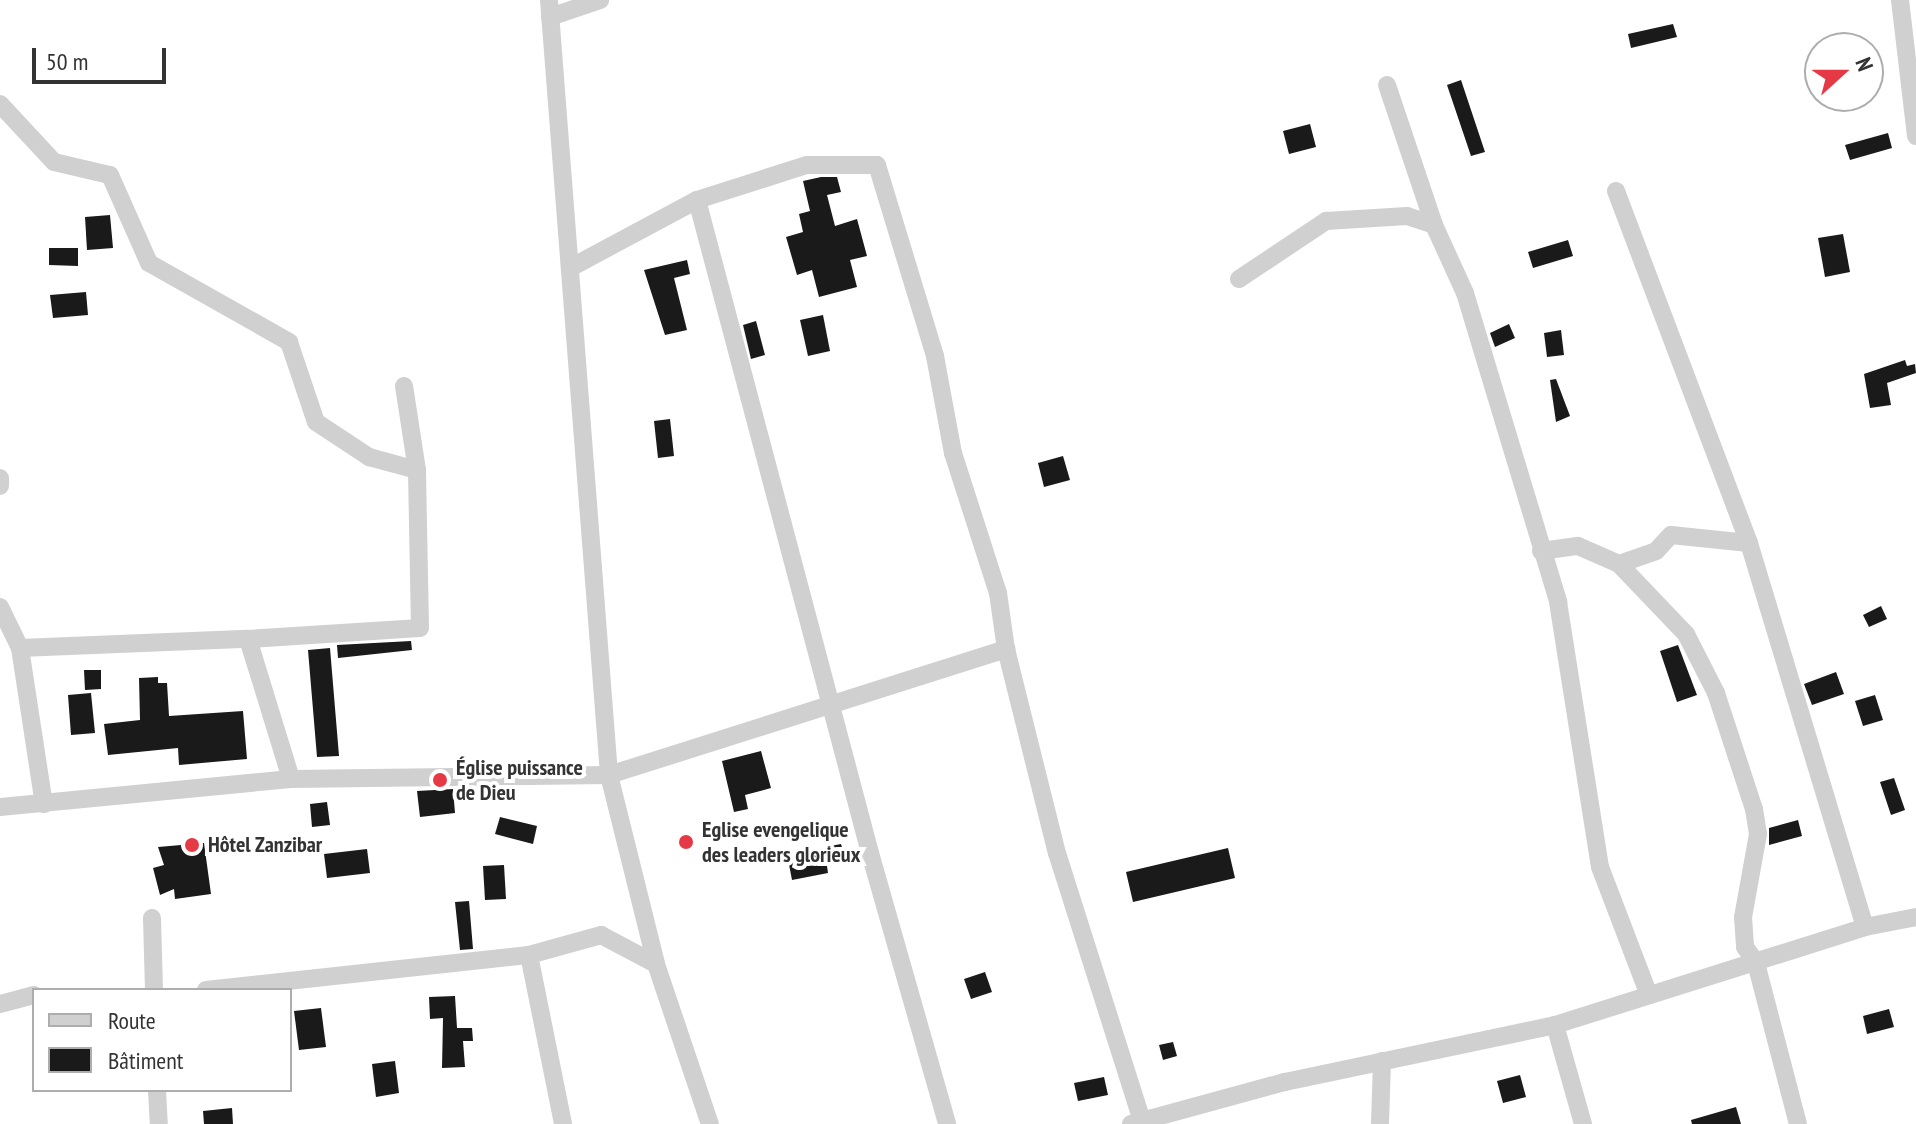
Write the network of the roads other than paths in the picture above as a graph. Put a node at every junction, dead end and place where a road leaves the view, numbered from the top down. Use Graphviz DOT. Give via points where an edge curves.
graph roads {
  1 [pos="600,0"];
  2 [pos="1900,0"];
  3 [pos="550,9"];
  4 [pos="1387,85"];
  5 [pos="0,104"];
  6 [pos="1916,136"];
  7 [pos="1616,191"];
  8 [pos="697,200"];
  9 [pos="1434,225"];
  10 [pos="570,268"];
  11 [pos="1239,279"];
  12 [pos="404,386"];
  13 [pos="417,470"];
  14 [pos="0,478"];
  15 [pos="0,486"];
  16 [pos="1749,543"];
  17 [pos="1541,551"];
  18 [pos="1619,564"];
  19 [pos="0,607"];
  20 [pos="248,639"];
  21 [pos="20,648"];
  22 [pos="1006,649"];
  23 [pos="832,708"];
  24 [pos="609,775"];
  25 [pos="291,779"];
  26 [pos="44,804"];
  27 [pos="0,807"];
  28 [pos="1916,917"];
  29 [pos="152,918"];
  30 [pos="1865,927"];
  31 [pos="529,955"];
  32 [pos="1756,963"];
  33 [pos="656,964"];
  34 [pos="154,988"];
  35 [pos="224,988"];
  36 [pos="1649,995"];
  37 [pos="32,996"];
  38 [pos="0,1004"];
  39 [pos="1555,1025"];
  40 [pos="1382,1061"];
  41 [pos="157,1092"];
  42 [pos="1139,1123"];
  43 [pos="159,1124"];
  44 [pos="563,1124"];
  45 [pos="710,1124"];
  46 [pos="947,1124"];
  47 [pos="1380,1124"];
  48 [pos="1583,1124"];
  49 [pos="1798,1124"];
  1 -- 3 [label="street"];
  2 -- 6 [label="street"];
  3 -- 10 [label="street"];
  4 -- 9 [label="street"];
  5 -- 13 [label="street" via="54,162 110,175 149,263 289,342 316,422 369,457"];
  7 -- 16 [label="street"];
  8 -- 10 [label="street"];
  8 -- 22 [label="street" via="807,165 877,165 935,356 953,453 998,593"];
  8 -- 23 [label="street"];
  9 -- 11 [label="street" via="1407,216 1326,221"];
  9 -- 17 [label="street" via="1465,293"];
  10 -- 24 [label="street"];
  12 -- 13 [label="street"];
  13 -- 20 [label="street" via="420,628"];
  14 -- 15 [label="street"];
  16 -- 18 [label="street" via="1671,535 1656,551"];
  16 -- 30 [label="street"];
  17 -- 18 [label="street" via="1578,546"];
  17 -- 36 [label="street" via="1558,602 1600,867"];
  18 -- 32 [label="street" via="1686,634 1716,693 1758,834 1743,917 1745,947"];
  19 -- 21 [label="street"];
  20 -- 21 [label="street"];
  20 -- 25 [label="street"];
  21 -- 26 [label="street"];
  22 -- 23 [label="street"];
  22 -- 42 [label="street" via="1057,853"];
  23 -- 24 [label="street"];
  23 -- 46 [label="street"];
  24 -- 25 [label="street"];
  24 -- 33 [label="street"];
  25 -- 26 [label="street"];
  26 -- 27 [label="street"];
  28 -- 30 [label="street"];
  29 -- 34 [label="street"];
  30 -- 32 [label="street"];
  31 -- 33 [label="street" via="601,935"];
  31 -- 35 [label="street"];
  31 -- 44 [label="street"];
  32 -- 36 [label="street"];
  32 -- 49 [label="street"];
  33 -- 45 [label="street"];
  36 -- 39 [label="street"];
  37 -- 38 [label="street"];
  39 -- 40 [label="street"];
  39 -- 48 [label="street"];
  40 -- 42 [label="street"];
  40 -- 47 [label="street"];
  41 -- 43 [label="street"];
}
